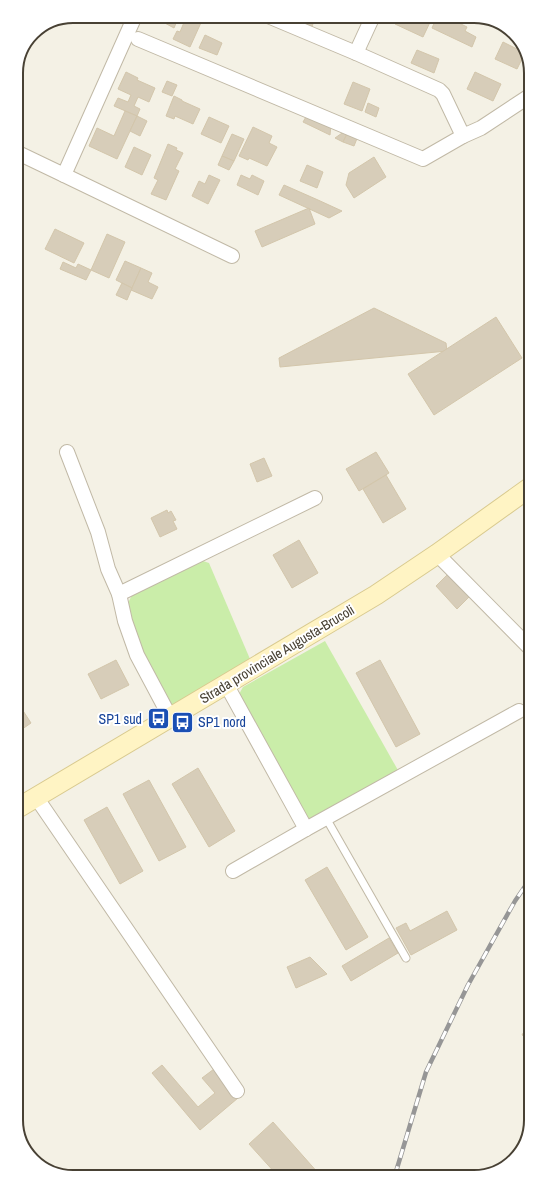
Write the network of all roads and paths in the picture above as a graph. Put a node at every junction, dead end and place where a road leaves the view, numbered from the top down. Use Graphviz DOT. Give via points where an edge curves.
graph roads {
  1 [pos="132,23"];
  2 [pos="285,23"];
  3 [pos="370,23"];
  4 [pos="138,39"];
  5 [pos="356,52"];
  6 [pos="524,100"];
  7 [pos="463,136"];
  8 [pos="23,155"];
  9 [pos="64,175"];
  10 [pos="232,256"];
  11 [pos="67,452"];
  12 [pos="524,492"];
  13 [pos="315,498"];
  14 [pos="437,554"];
  15 [pos="119,594"];
  16 [pos="524,642"];
  17 [pos="226,684"];
  18 [pos="519,711"];
  19 [pos="170,717"];
  20 [pos="36,797"];
  21 [pos="23,805"];
  22 [pos="326,818"];
  23 [pos="306,829"];
  24 [pos="233,871"];
  25 [pos="406,958"];
  26 [pos="237,1091"];
  1 -- 9 [label="street"];
  2 -- 5 [label="street"];
  3 -- 5 [label="street"];
  4 -- 7 [label="street" via="423,159"];
  5 -- 7 [label="street" via="439,90"];
  6 -- 7 [label="street" via="481,128"];
  8 -- 9 [label="street"];
  9 -- 10 [label="street"];
  11 -- 15 [label="street"];
  12 -- 14 [label="main road, Strada provinciale Augusta-Brucoli"];
  13 -- 15 [label="street"];
  14 -- 16 [label="street"];
  14 -- 17 [label="main road, Strada provinciale Augusta-Brucoli" via="376,595"];
  15 -- 19 [label="street" via="137,655"];
  17 -- 19 [label="main road, Strada provinciale Augusta-Brucoli"];
  17 -- 23 [label="street"];
  18 -- 22 [label="street"];
  19 -- 20 [label="main road, Strada provinciale Augusta-Brucoli"];
  20 -- 21 [label="main road, Strada provinciale Augusta-Brucoli"];
  20 -- 26 [label="street"];
  22 -- 23 [label="street"];
  22 -- 25 [label="lane"];
  23 -- 24 [label="street"];
}
